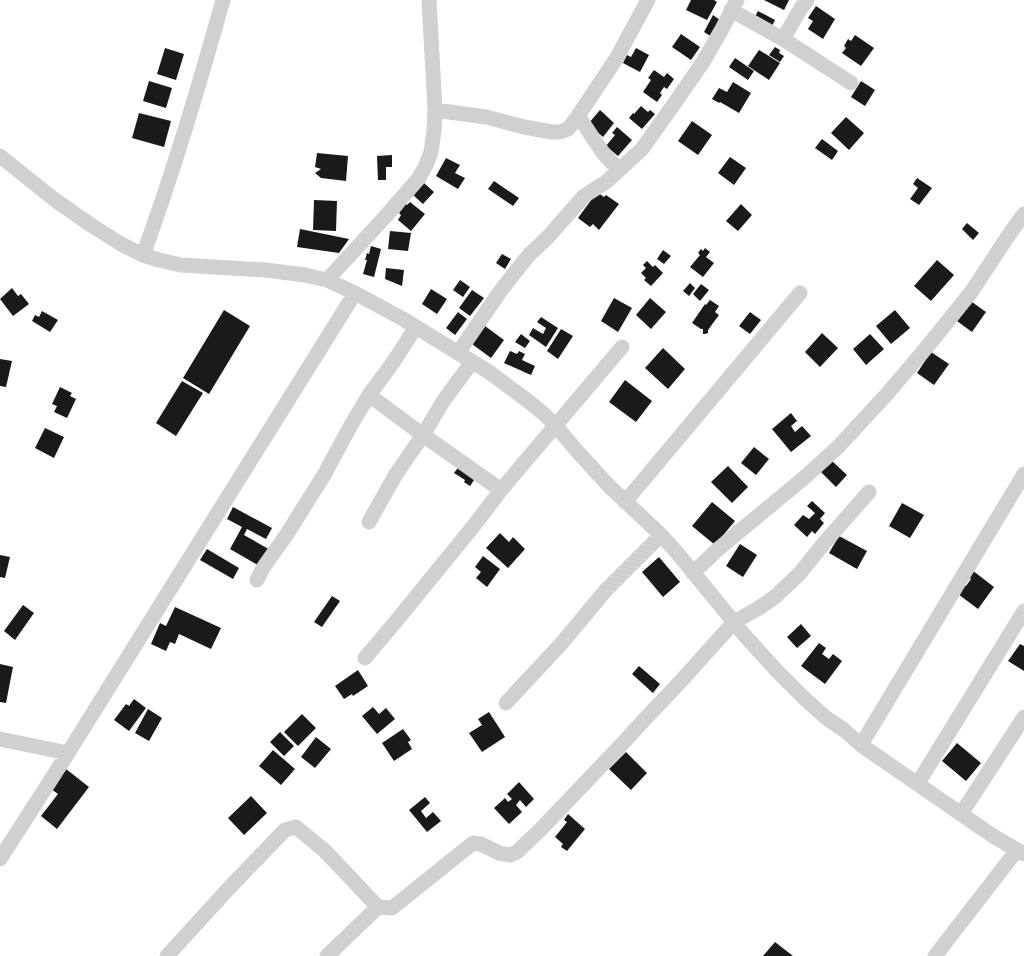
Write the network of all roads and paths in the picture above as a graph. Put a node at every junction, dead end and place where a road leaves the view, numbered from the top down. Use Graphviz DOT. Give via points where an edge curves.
graph roads {
  1 [pos="223,0"];
  2 [pos="429,0"];
  3 [pos="648,0"];
  4 [pos="807,0"];
  5 [pos="734,5"];
  6 [pos="783,39"];
  7 [pos="851,83"];
  8 [pos="435,110"];
  9 [pos="578,116"];
  10 [pos="0,156"];
  11 [pos="620,169"];
  12 [pos="1024,214"];
  13 [pos="143,254"];
  14 [pos="327,280"];
  15 [pos="800,292"];
  16 [pos="356,293"];
  17 [pos="416,327"];
  18 [pos="622,347"];
  19 [pos="458,353"];
  20 [pos="472,362"];
  21 [pos="370,395"];
  22 [pos="555,425"];
  23 [pos="423,435"];
  24 [pos="1024,474"];
  25 [pos="501,490"];
  26 [pos="869,492"];
  27 [pos="625,502"];
  28 [pos="369,522"];
  29 [pos="661,535"];
  30 [pos="693,573"];
  31 [pos="257,580"];
  32 [pos="1024,612"];
  33 [pos="734,622"];
  34 [pos="365,658"];
  35 [pos="506,703"];
  36 [pos="1024,717"];
  37 [pos="0,739"];
  38 [pos="861,746"];
  39 [pos="68,753"];
  40 [pos="918,784"];
  41 [pos="961,814"];
  42 [pos="1020,852"];
  43 [pos="0,859"];
  44 [pos="378,907"];
  45 [pos="167,956"];
  46 [pos="327,956"];
  47 [pos="935,956"];
  1 -- 13 [label="street" via="176,162"];
  2 -- 8 [label="street"];
  3 -- 9 [label="street" via="616,58"];
  4 -- 6 [label="street"];
  5 -- 6 [label="street"];
  5 -- 11 [label="street" via="703,62 679,97 642,149"];
  6 -- 7 [label="street"];
  8 -- 9 [label="street" via="486,117 552,132 568,129"];
  8 -- 14 [label="street" via="431,152 419,178"];
  9 -- 11 [label="street" via="608,159"];
  10 -- 13 [label="street" via="91,225"];
  11 -- 19 [label="street" via="584,196 529,255"];
  12 -- 30 [label="street" via="972,291 887,394 838,447"];
  13 -- 14 [label="street" via="181,264 266,270"];
  14 -- 16 [label="street"];
  15 -- 27 [label="street"];
  16 -- 17 [label="street"];
  16 -- 39 [label="street"];
  17 -- 19 [label="street"];
  17 -- 21 [label="street"];
  18 -- 22 [label="street"];
  19 -- 20 [label="street"];
  20 -- 22 [label="street" via="515,390"];
  20 -- 23 [label="street" via="444,400"];
  21 -- 23 [label="street"];
  21 -- 31 [label="street" via="324,475"];
  22 -- 25 [label="street"];
  22 -- 27 [label="street"];
  23 -- 25 [label="street"];
  23 -- 28 [label="street" via="396,474"];
  24 -- 38 [label="street"];
  25 -- 34 [label="street"];
  26 -- 33 [label="street" via="800,573 776,596"];
  27 -- 29 [label="street"];
  29 -- 30 [label="street"];
  29 -- 35 [label="street" via="606,590"];
  30 -- 33 [label="street"];
  32 -- 40 [label="street"];
  33 -- 38 [label="street" via="802,696"];
  33 -- 44 [label="street" via="624,742 517,852 510,855 499,853 474,843 392,908"];
  36 -- 41 [label="street"];
  37 -- 39 [label="street"];
  38 -- 40 [label="street"];
  39 -- 43 [label="street"];
  40 -- 41 [label="street"];
  41 -- 42 [label="street"];
  42 -- 47 [label="street"];
  44 -- 45 [label="street" via="325,851 296,827 285,830"];
  44 -- 46 [label="street"];
}
